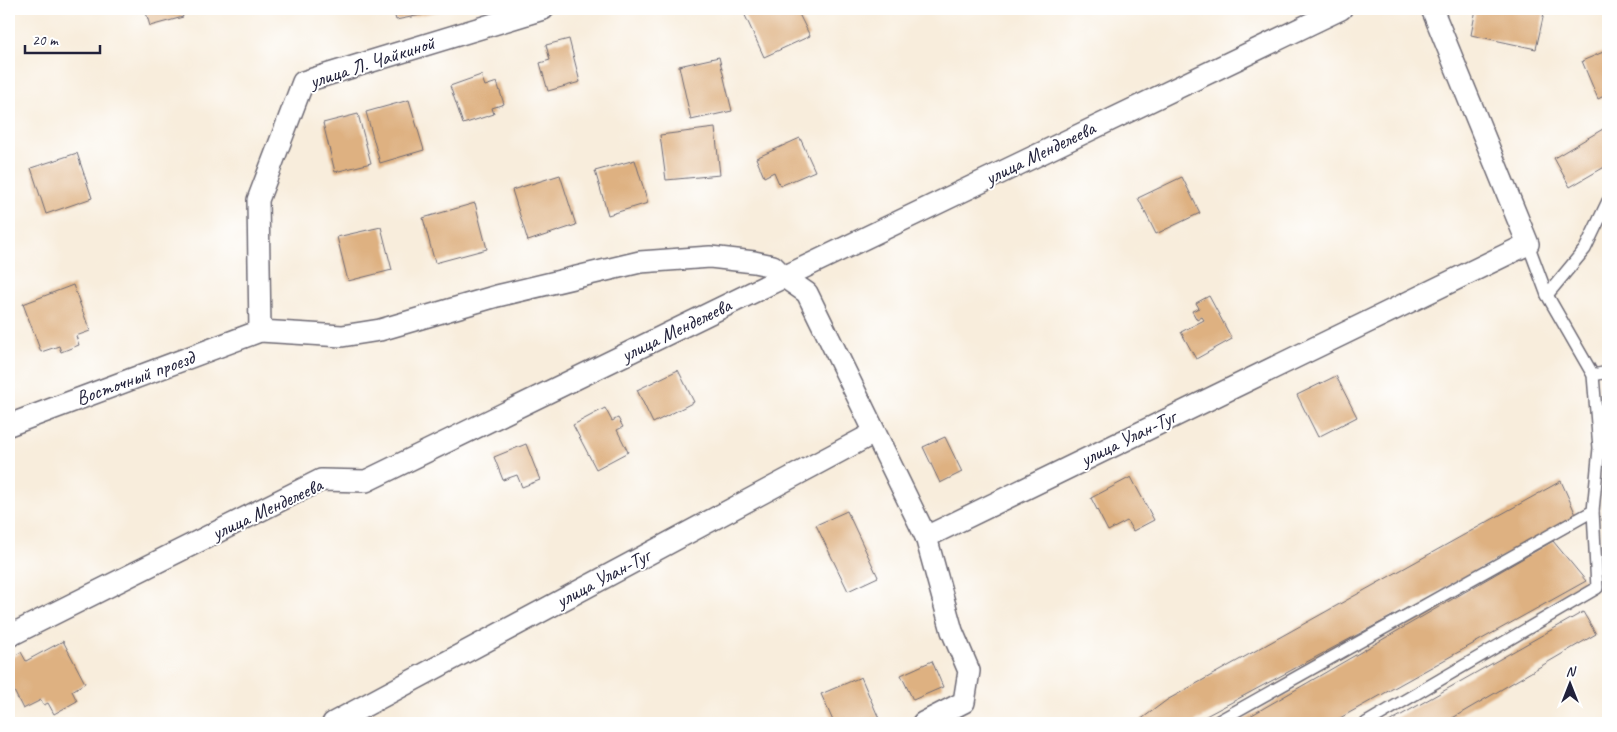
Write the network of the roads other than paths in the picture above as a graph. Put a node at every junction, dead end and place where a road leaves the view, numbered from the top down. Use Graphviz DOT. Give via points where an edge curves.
graph roads {
  1 [pos="542,9"];
  2 [pos="1341,9"];
  3 [pos="1432,9"];
  4 [pos="1608,201"];
  5 [pos="1528,244"];
  6 [pos="784,277"];
  7 [pos="1547,295"];
  8 [pos="260,331"];
  9 [pos="1608,372"];
  10 [pos="1593,375"];
  11 [pos="9,425"];
  12 [pos="874,432"];
  13 [pos="1593,511"];
  14 [pos="926,537"];
  15 [pos="9,636"];
  16 [pos="333,723"];
  17 [pos="923,723"];
  18 [pos="1215,723"];
  19 [pos="1366,723"];
  1 -- 8 [label="street, улица Л. Чайкиной" via="303,82 258,200"];
  2 -- 6 [label="street, улица Менделеева"];
  3 -- 5 [label="street"];
  4 -- 7 [label="lane" via="1585,250"];
  5 -- 7 [label="lane"];
  5 -- 14 [label="street, улица Улан-Туг"];
  6 -- 8 [label="street" via="773,266 710,256 640,262 497,296 380,330 342,336"];
  6 -- 12 [label="street" via="807,293"];
  6 -- 15 [label="street, улица Менделеева" via="366,481 321,480"];
  7 -- 10 [label="lane"];
  8 -- 11 [label="street, Восточный проезд"];
  9 -- 10 [label="lane"];
  10 -- 13 [label="lane" via="1599,448"];
  12 -- 14 [label="street"];
  12 -- 16 [label="street, улица Улан-Туг"];
  13 -- 18 [label="lane"];
  13 -- 19 [label="lane" via="1597,588"];
  14 -- 17 [label="street" via="952,630 969,671 964,702"];
}
